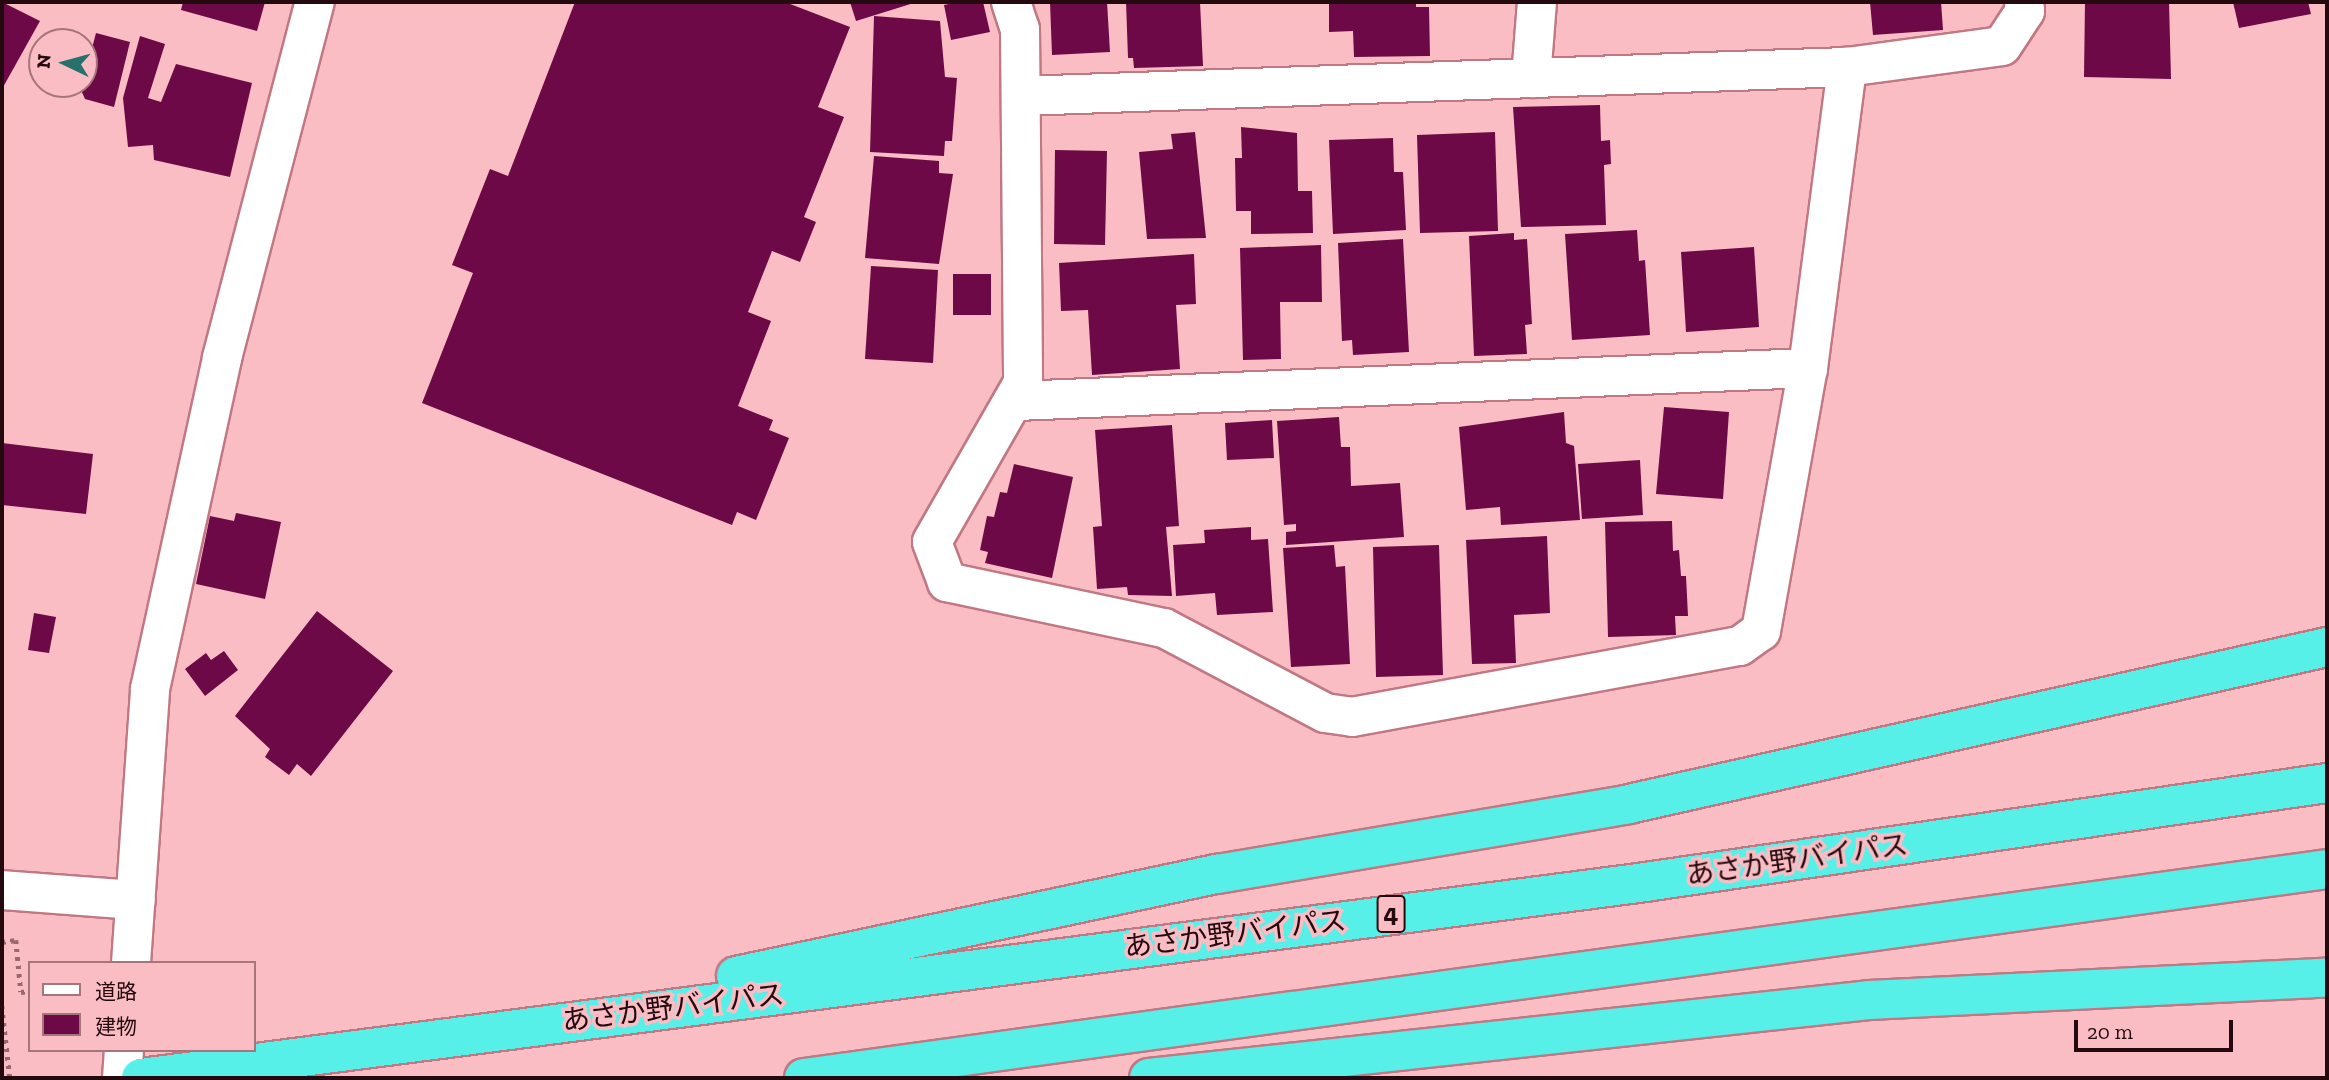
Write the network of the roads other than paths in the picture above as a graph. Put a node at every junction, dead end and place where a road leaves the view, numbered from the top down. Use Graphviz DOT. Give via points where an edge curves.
graph roads {
  1 [pos="315,2"];
  2 [pos="1011,2"];
  3 [pos="1537,2"];
  4 [pos="2024,2"];
  5 [pos="1847,67"];
  6 [pos="1531,78"];
  7 [pos="1021,96"];
  8 [pos="1808,368"];
  9 [pos="1017,401"];
  10 [pos="2327,647"];
  11 [pos="2327,783"];
  12 [pos="2327,869"];
  13 [pos="2,890"];
  14 [pos="135,900"];
  15 [pos="131,961"];
  16 [pos="2327,978"];
  17 [pos="454,1037"];
  18 [pos="124,1052"];
  19 [pos="122,1078"];
  20 [pos="141,1078"];
  21 [pos="804,1078"];
  22 [pos="1149,1078"];
  1 -- 14 [label="street" via="222,358 150,689"];
  2 -- 7 [label="street" via="1020,29"];
  3 -- 6 [label="street"];
  4 -- 5 [label="street" via="2025,11 2001,46"];
  5 -- 6 [label="street"];
  5 -- 8 [label="street"];
  6 -- 7 [label="street"];
  7 -- 9 [label="street" via="1023,383"];
  8 -- 9 [label="street"];
  8 -- 9 [label="street" via="1760,631 1740,646 1352,717 1325,713 1164,628 947,582 932,542"];
  10 -- 17 [label="highway" via="1629,804 1217,874"];
  11 -- 17 [label="highway, あさか野バイパス / 4" via="1645,882"];
  12 -- 21 [label="highway"];
  13 -- 14 [label="street"];
  14 -- 15 [label="street"];
  16 -- 22 [label="highway" via="1869,1000"];
  17 -- 20 [label="highway, あさか野バイパス / 4"];
  18 -- 19 [label="street"];
}
